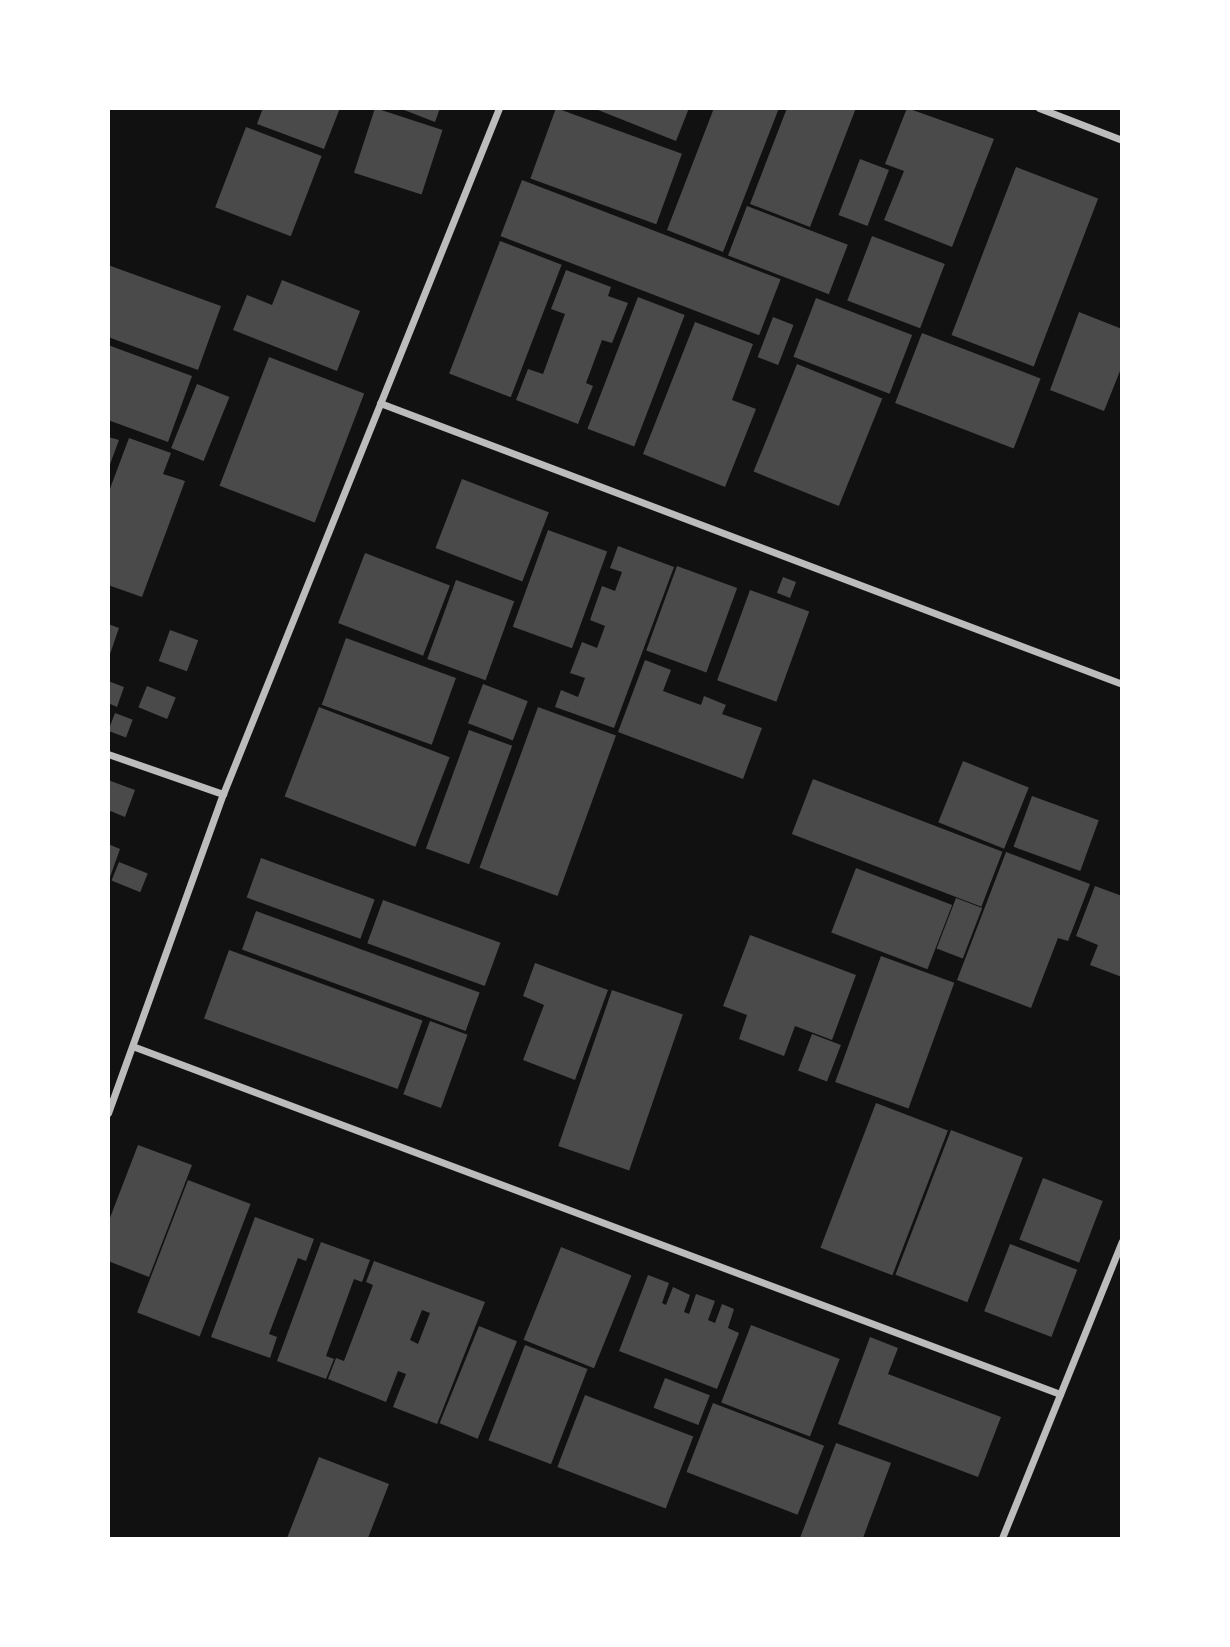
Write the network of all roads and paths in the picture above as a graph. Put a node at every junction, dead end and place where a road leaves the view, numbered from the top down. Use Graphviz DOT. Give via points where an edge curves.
graph roads {
  1 [pos="499,108"];
  2 [pos="1040,108"];
  3 [pos="1122,140"];
  4 [pos="380,403"];
  5 [pos="1122,684"];
  6 [pos="108,754"];
  7 [pos="223,794"];
  8 [pos="135,1047"];
  9 [pos="108,1113"];
  10 [pos="1122,1241"];
  11 [pos="1060,1394"];
  12 [pos="1002,1538"];
  1 -- 4 [label="street"];
  2 -- 3 [label="street"];
  4 -- 5 [label="street"];
  4 -- 7 [label="street"];
  6 -- 7 [label="street"];
  7 -- 8 [label="street"];
  8 -- 9 [label="street"];
  8 -- 11 [label="street"];
  10 -- 11 [label="street"];
  11 -- 12 [label="street"];
}
